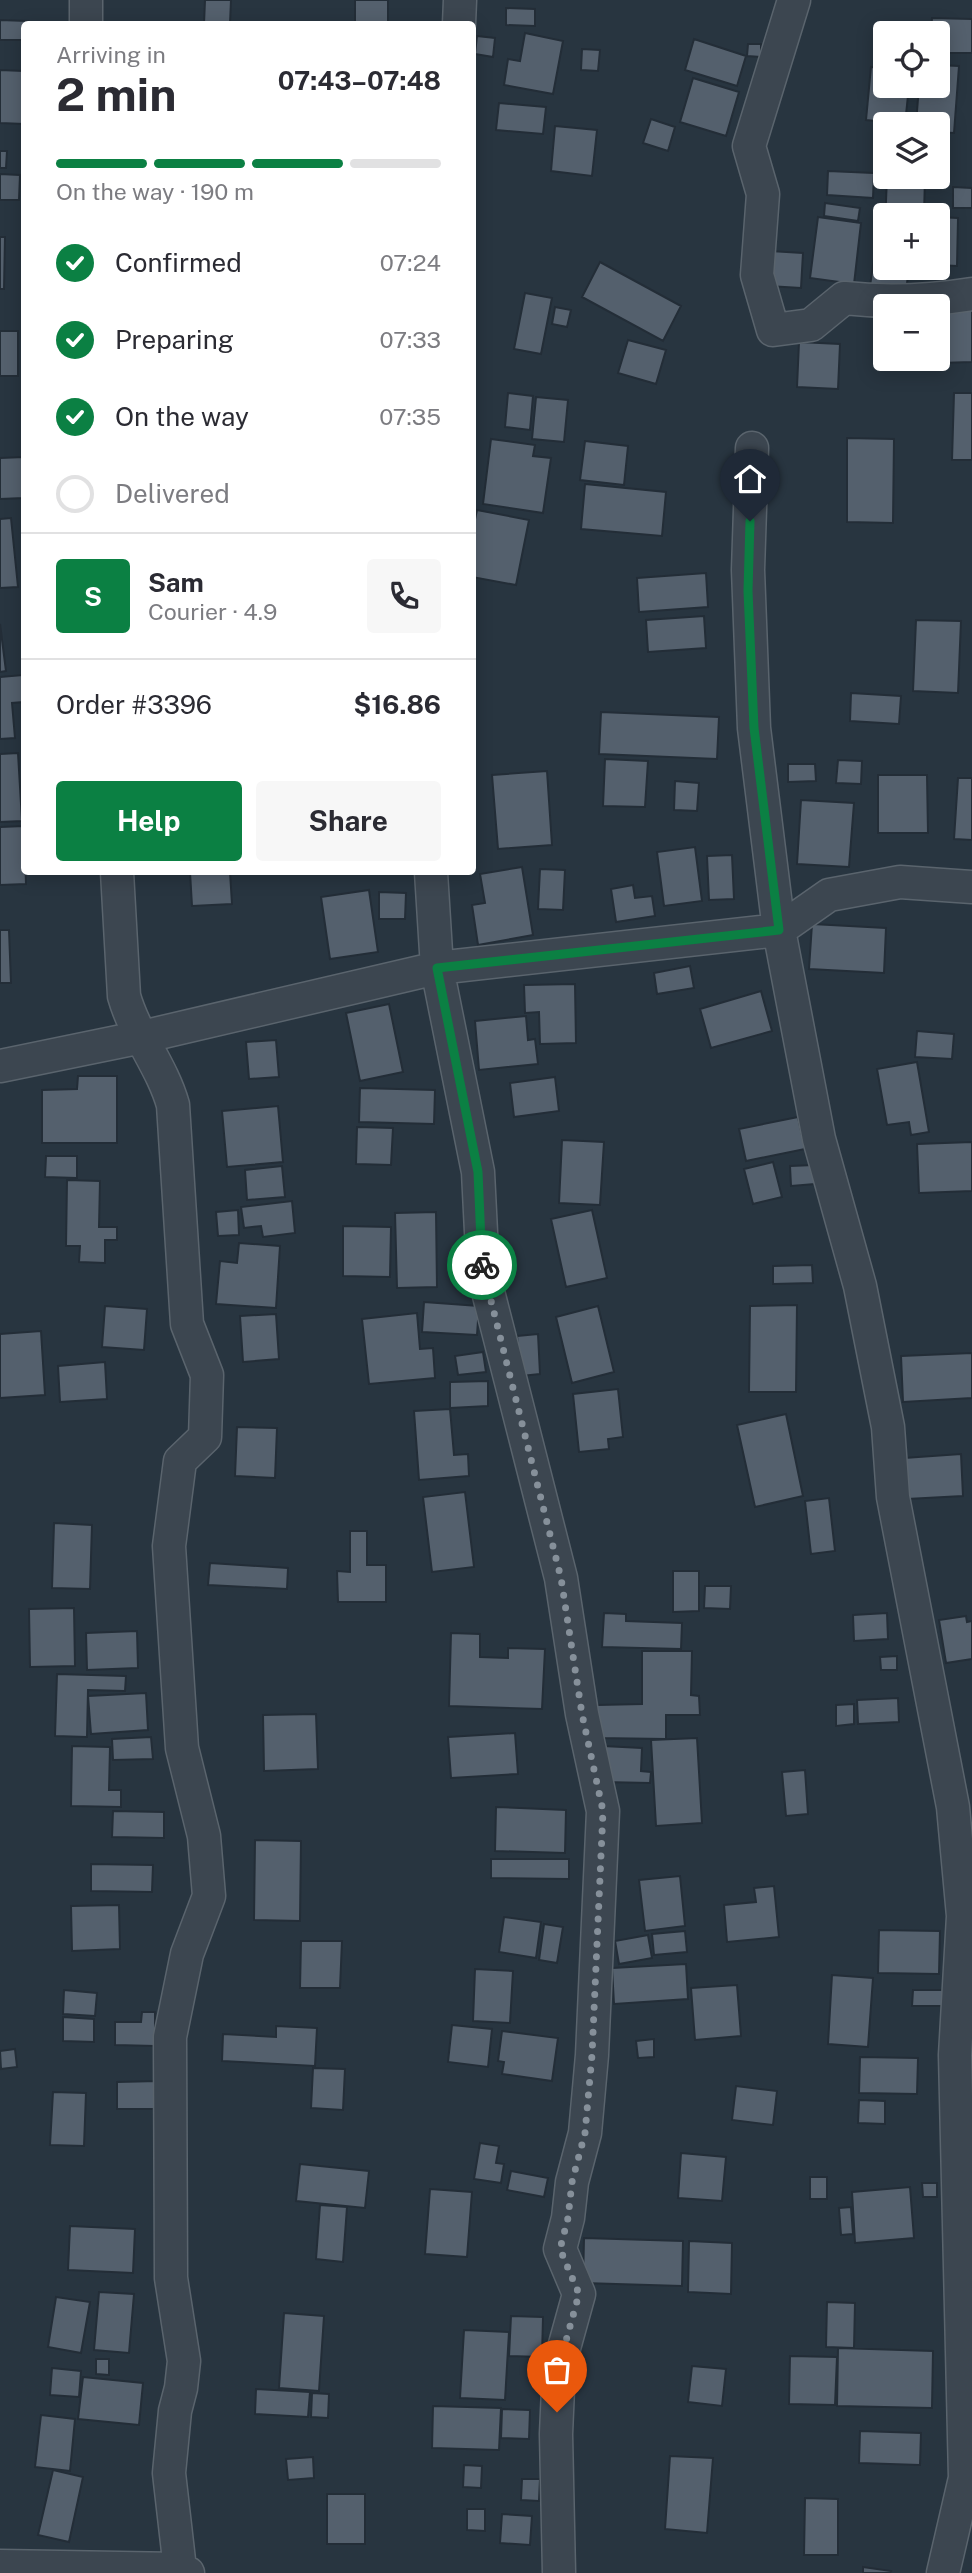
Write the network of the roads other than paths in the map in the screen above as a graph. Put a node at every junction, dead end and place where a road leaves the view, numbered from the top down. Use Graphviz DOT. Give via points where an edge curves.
graph roads {
  1 [pos="86,0"];
  2 [pos="460,0"];
  3 [pos="794,0"];
  4 [pos="86,21"];
  5 [pos="459,21"];
  6 [pos="972,294"];
  7 [pos="752,448"];
  8 [pos="117,875"];
  9 [pos="430,875"];
  10 [pos="972,887"];
  11 [pos="779,930"];
  12 [pos="437,968"];
  13 [pos="142,1037"];
  14 [pos="0,1066"];
  15 [pos="962,1807"];
  16 [pos="966,2185"];
  17 [pos="0,2567"];
  18 [pos="184,2571"];
  19 [pos="559,2573"];
  20 [pos="943,2573"];
  1 -- 4 [label="street"];
  2 -- 5 [label="street"];
  3 -- 6 [label="street" via="748,146 763,194 757,275 773,330 811,325 845,298 883,302"];
  7 -- 11 [label="street" via="748,570 754,728"];
  8 -- 13 [label="street" via="124,996"];
  9 -- 12 [label="street"];
  10 -- 11 [label="street" via="901,882 829,895"];
  11 -- 12 [label="street"];
  11 -- 15 [label="street" via="819,1139 860,1286 888,1427 893,1497"];
  12 -- 13 [label="street"];
  12 -- 19 [label="street" via="478,1172 482,1272 561,1578 603,1811 585,2133 560,2249 579,2294 559,2366"];
  13 -- 14 [label="street"];
  13 -- 18 [label="street" via="173,1105 187,1324 207,1375 205,1437 180,1461 169,1546 182,1748 205,1836 209,1896 187,1954 170,2037 171,2278 184,2361 169,2473"];
  15 -- 16 [label="street" via="955,2055"];
  16 -- 20 [label="street" via="965,2478"];
  17 -- 18 [label="street"];
}
